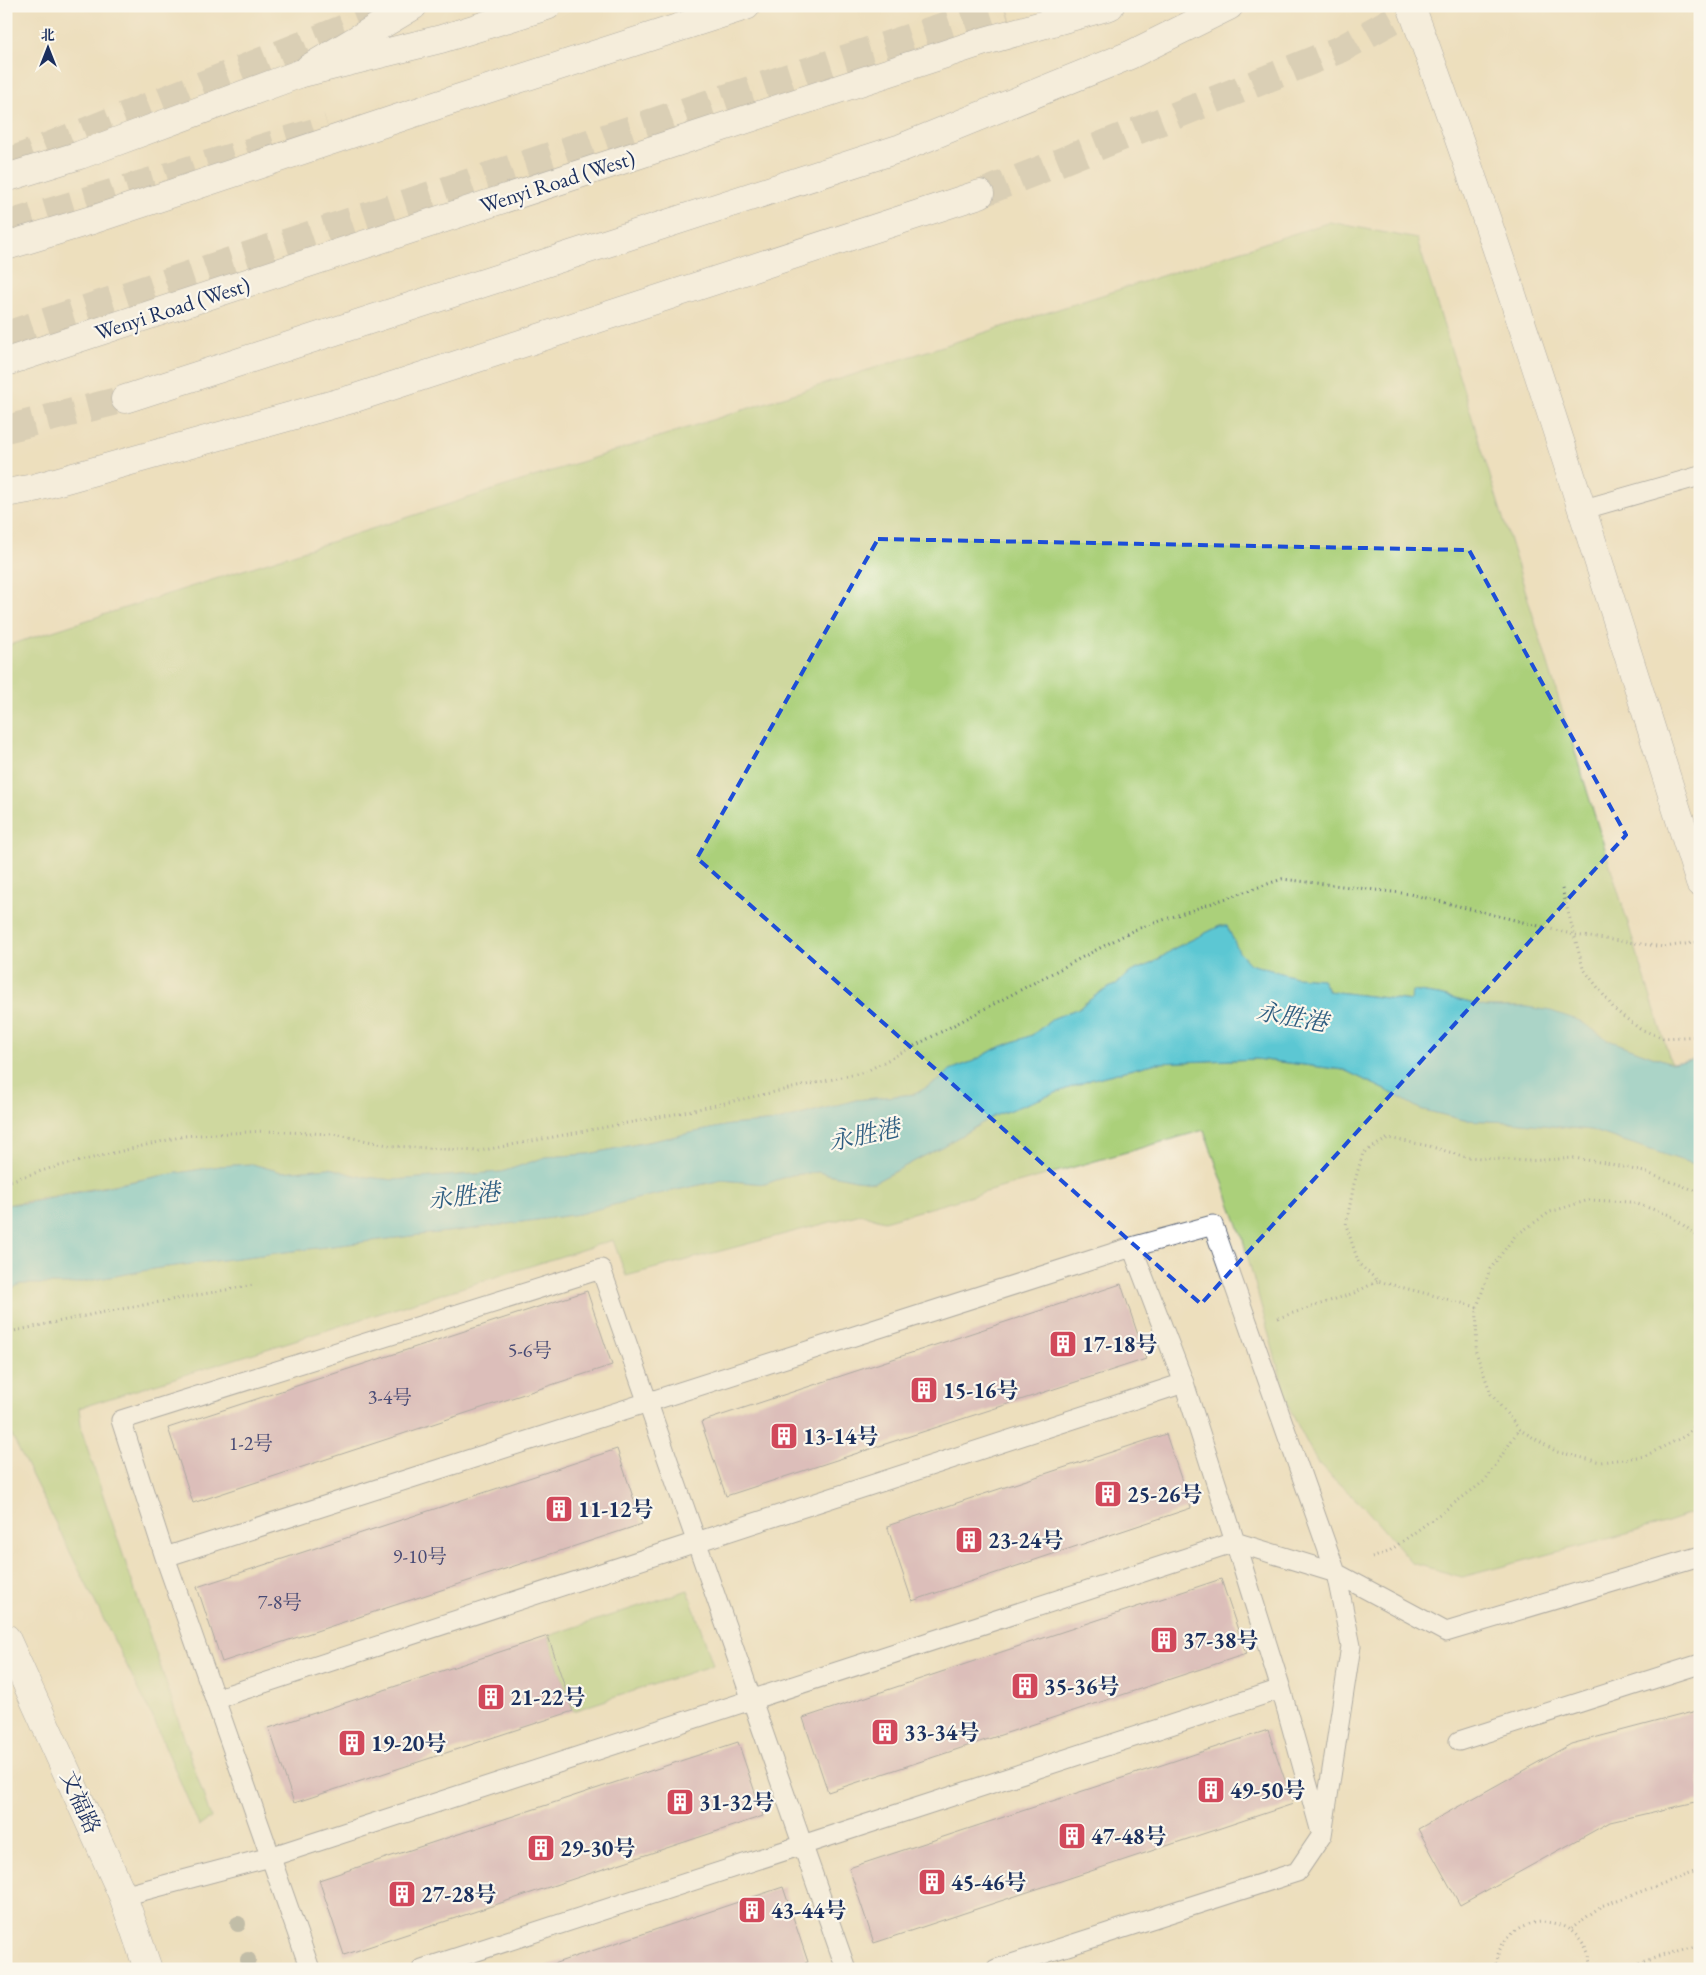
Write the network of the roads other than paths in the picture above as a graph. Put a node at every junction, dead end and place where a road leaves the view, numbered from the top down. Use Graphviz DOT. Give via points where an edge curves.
graph roads {
  1 [pos="413,6"];
  2 [pos="547,6"];
  3 [pos="746,6"];
  4 [pos="1110,6"];
  5 [pos="1229,6"];
  6 [pos="1411,6"];
  7 [pos="299,74"];
  8 [pos="6,178"];
  9 [pos="980,194"];
  10 [pos="6,246"];
  11 [pos="6,362"];
  12 [pos="125,399"];
  13 [pos="1700,476"];
  14 [pos="6,492"];
  15 [pos="1581,510"];
  16 [pos="1700,883"];
  17 [pos="1132,1247"];
  18 [pos="1184,1383"];
  19 [pos="648,1402"];
  20 [pos="696,1542"];
  21 [pos="1235,1542"];
  22 [pos="1700,1556"];
  23 [pos="165,1557"];
  24 [pos="1336,1573"];
  25 [pos="6,1638"];
  26 [pos="1700,1664"];
  27 [pos="1281,1689"];
  28 [pos="215,1699"];
  29 [pos="752,1700"];
  30 [pos="1459,1741"];
  31 [pos="1322,1835"];
  32 [pos="802,1844"];
  33 [pos="270,1857"];
  34 [pos="123,1896"];
  35 [pos="148,1969"];
  36 [pos="310,1969"];
  37 [pos="422,1969"];
  38 [pos="846,1969"];
  39 [pos="996,1969"];
  1 -- 7 [label="main road"];
  2 -- 7 [label="main road" via="441,39"];
  3 -- 10 [label="main road"];
  4 -- 11 [label="main road, Wenyi Road (West)" via="985,41"];
  5 -- 12 [label="main road" via="1130,55 901,148"];
  6 -- 15 [label="main road" via="1457,131"];
  7 -- 8 [label="main road" via="80,155"];
  9 -- 14 [label="main road" via="352,399 34,488"];
  13 -- 15 [label="lane"];
  15 -- 16 [label="main road"];
  17 -- 18 [label="lane"];
  17 -- 19 [label="lane"];
  17 -- 24 [label="lane" via="1213,1225"];
  18 -- 20 [label="lane"];
  18 -- 21 [label="lane"];
  19 -- 20 [label="lane"];
  19 -- 23 [label="lane"];
  19 -- 23 [label="lane" via="601,1269 121,1420"];
  20 -- 28 [label="lane"];
  20 -- 29 [label="lane"];
  21 -- 24 [label="lane"];
  21 -- 27 [label="lane"];
  21 -- 29 [label="lane"];
  22 -- 24 [label="lane" via="1446,1632"];
  23 -- 28 [label="lane"];
  24 -- 31 [label="lane" via="1351,1646"];
  25 -- 34 [label="main road, 文福路"];
  26 -- 30 [label="lane"];
  27 -- 31 [label="lane"];
  27 -- 32 [label="lane"];
  28 -- 33 [label="lane"];
  29 -- 32 [label="lane"];
  29 -- 33 [label="lane"];
  31 -- 39 [label="lane" via="1298,1872"];
  32 -- 37 [label="lane"];
  32 -- 38 [label="lane"];
  33 -- 34 [label="lane"];
  33 -- 36 [label="lane"];
  34 -- 35 [label="main road, 文福路"];
}
